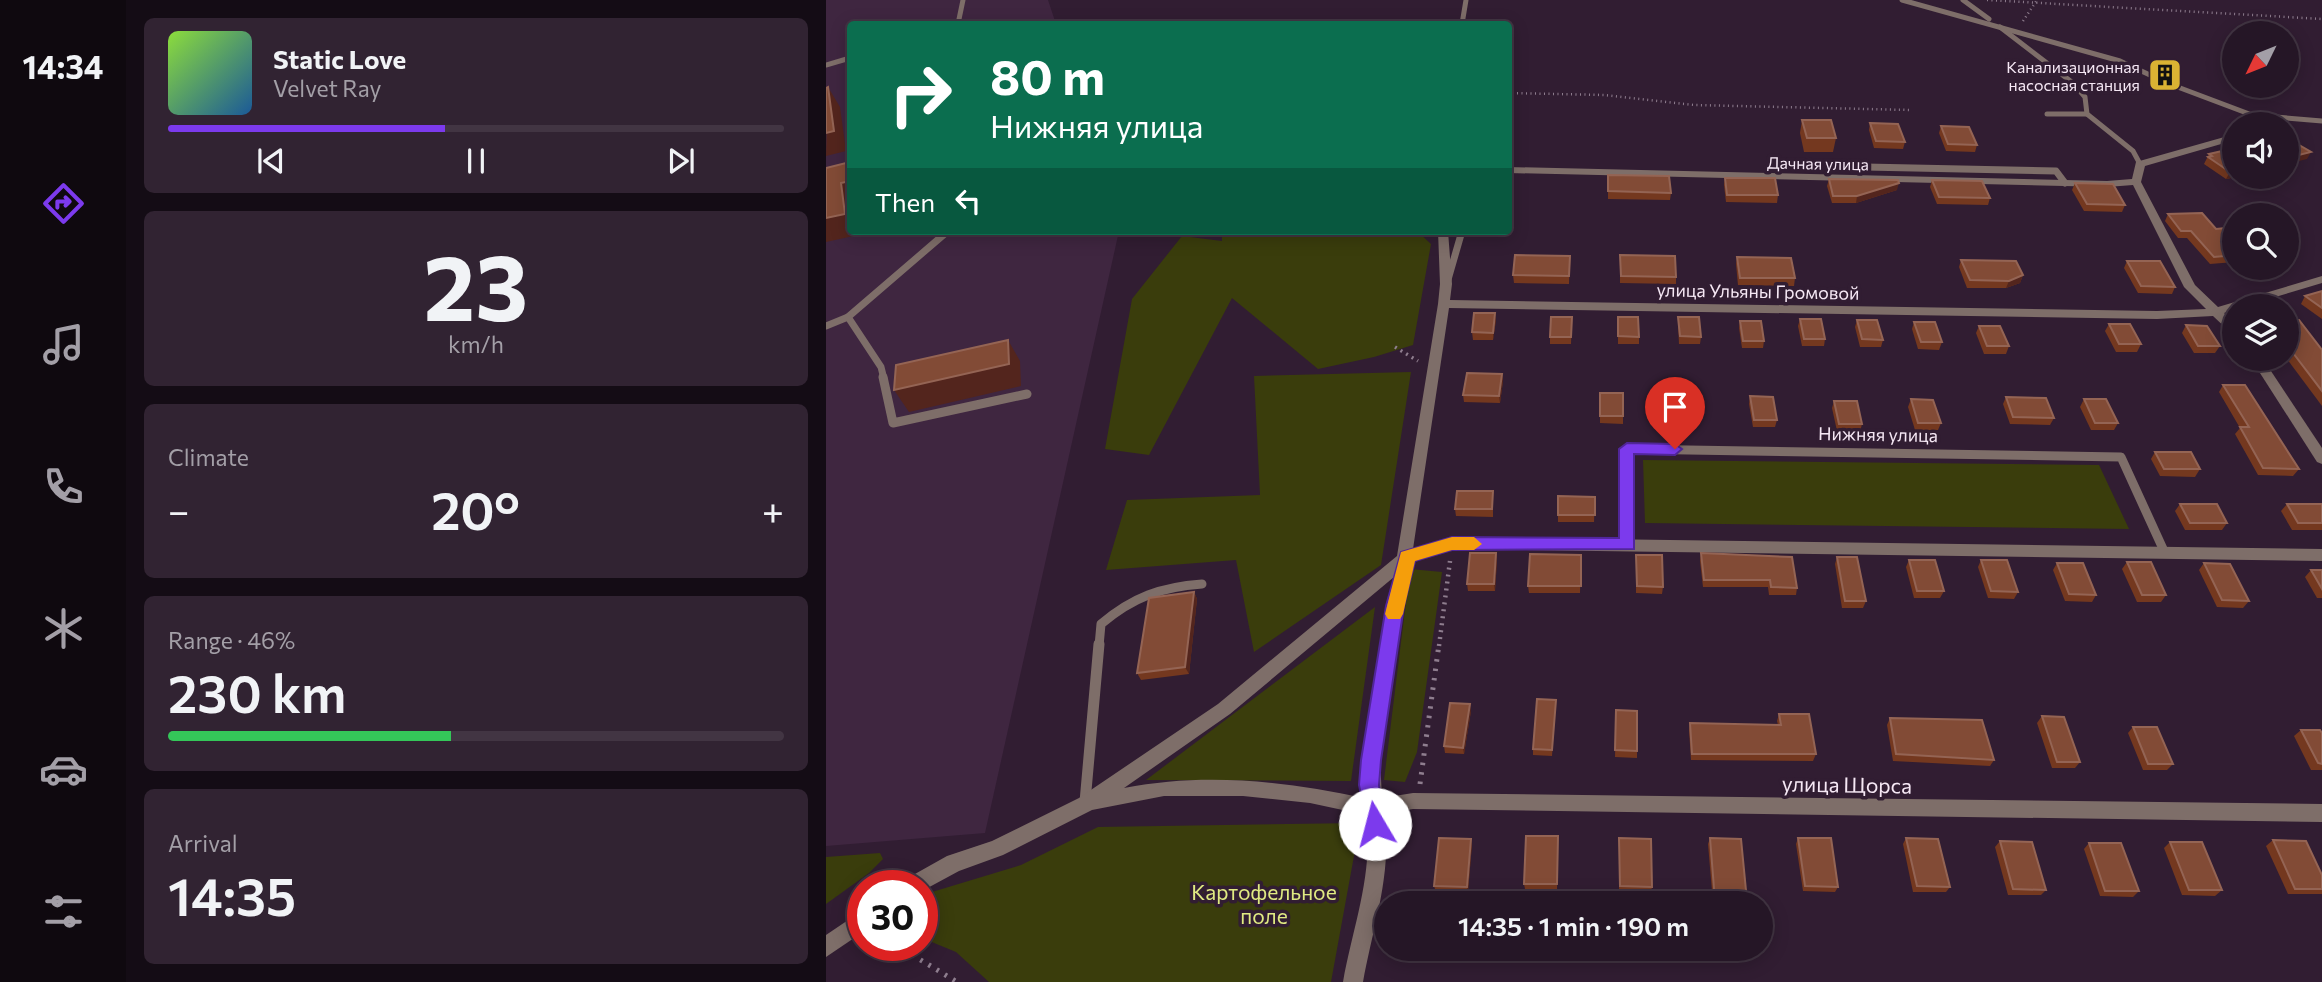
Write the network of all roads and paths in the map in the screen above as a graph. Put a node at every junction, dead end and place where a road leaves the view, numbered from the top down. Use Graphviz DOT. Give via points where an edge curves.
graph roads {
  1 [pos="963,0"];
  2 [pos="1466,0"];
  3 [pos="1901,0"];
  4 [pos="1909,0"];
  5 [pos="1963,0"];
  6 [pos="1979,0"];
  7 [pos="2035,2"];
  8 [pos="2322,19"];
  9 [pos="959,21"];
  10 [pos="1462,21"];
  11 [pos="1996,24"];
  12 [pos="2024,32"];
  13 [pos="847,59"];
  14 [pos="826,65"];
  15 [pos="1512,93"];
  16 [pos="1910,110"];
  17 [pos="2250,112"];
  18 [pos="2048,114"];
  19 [pos="2087,114"];
  20 [pos="2299,120"];
  21 [pos="2322,121"];
  22 [pos="2222,141"];
  23 [pos="2140,163"];
  24 [pos="1865,167"];
  25 [pos="1512,170"];
  26 [pos="2136,182"];
  27 [pos="2065,183"];
  28 [pos="942,235"];
  29 [pos="1443,235"];
  30 [pos="1461,235"];
  31 [pos="2322,279"];
  32 [pos="1446,284"];
  33 [pos="1444,304"];
  34 [pos="2214,312"];
  35 [pos="848,317"];
  36 [pos="2222,319"];
  37 [pos="826,326"];
  38 [pos="1395,347"];
  39 [pos="1435,368"];
  40 [pos="2266,371"];
  41 [pos="1027,394"];
  42 [pos="2322,460"];
  43 [pos="1452,544"];
  44 [pos="1628,544"];
  45 [pos="2164,551"];
  46 [pos="2322,555"];
  47 [pos="1407,557"];
  48 [pos="1202,584"];
  49 [pos="1413,801"];
  50 [pos="1084,804"];
  51 [pos="1372,808"];
  52 [pos="2322,813"];
  53 [pos="938,872"];
  54 [pos="847,932"];
  55 [pos="826,947"];
  56 [pos="922,961"];
  57 [pos="957,982"];
  58 [pos="1353,982"];
  1 -- 9 [label="lane"];
  2 -- 10 [label="lane"];
  3 -- 4 [label="lane"];
  3 -- 11 [label="lane"];
  5 -- 11 [label="lane"];
  6 -- 7 [label="path"];
  7 -- 8 [label="path"];
  7 -- 12 [label="path" via="2023,18"];
  11 -- 12 [label="lane"];
  11 -- 19 [label="lane" via="2073,83 2085,97"];
  12 -- 17 [label="lane" via="2120,61"];
  13 -- 14 [label="lane"];
  15 -- 16 [label="path" via="1604,95 1695,105"];
  18 -- 19 [label="lane"];
  19 -- 23 [label="lane" via="2133,150"];
  20 -- 21 [label="lane"];
  22 -- 23 [label="street"];
  23 -- 26 [label="street"];
  24 -- 27 [label="lane" via="2056,171"];
  25 -- 27 [label="street, Дачная улица"];
  26 -- 27 [label="street, Дачная улица"];
  26 -- 34 [label="street" via="2190,287"];
  28 -- 35 [label="lane"];
  29 -- 32 [label="street"];
  30 -- 32 [label="lane"];
  31 -- 34 [label="street, улица Ульяны Громовой"];
  32 -- 33 [label="street"];
  33 -- 34 [label="street, улица Ульяны Громовой" via="2157,315"];
  33 -- 39 [label="street"];
  34 -- 36 [label="street"];
  35 -- 37 [label="lane"];
  35 -- 41 [label="lane" via="881,367 893,422"];
  38 -- 39 [label="path"];
  39 -- 47 [label="street"];
  40 -- 42 [label="street"];
  43 -- 44 [label="street"];
  43 -- 47 [label="street"];
  43 -- 49 [label="path" via="1422,776"];
  44 -- 45 [label="street"];
  44 -- 45 [label="lane, Нижняя улица" via="1627,449 2121,457"];
  45 -- 46 [label="street"];
  47 -- 50 [label="street" via="1224,709"];
  47 -- 51 [label="street" via="1371,760"];
  48 -- 50 [label="lane" via="1165,586 1129,599 1101,624"];
  49 -- 51 [label="street, улица Щорса"];
  49 -- 52 [label="street, улица Щорса"];
  50 -- 51 [label="street" via="1164,788 1242,788"];
  50 -- 53 [label="street" via="996,849"];
  51 -- 58 [label="street" via="1378,840 1374,881"];
  54 -- 55 [label="street"];
  56 -- 57 [label="path"];
}
